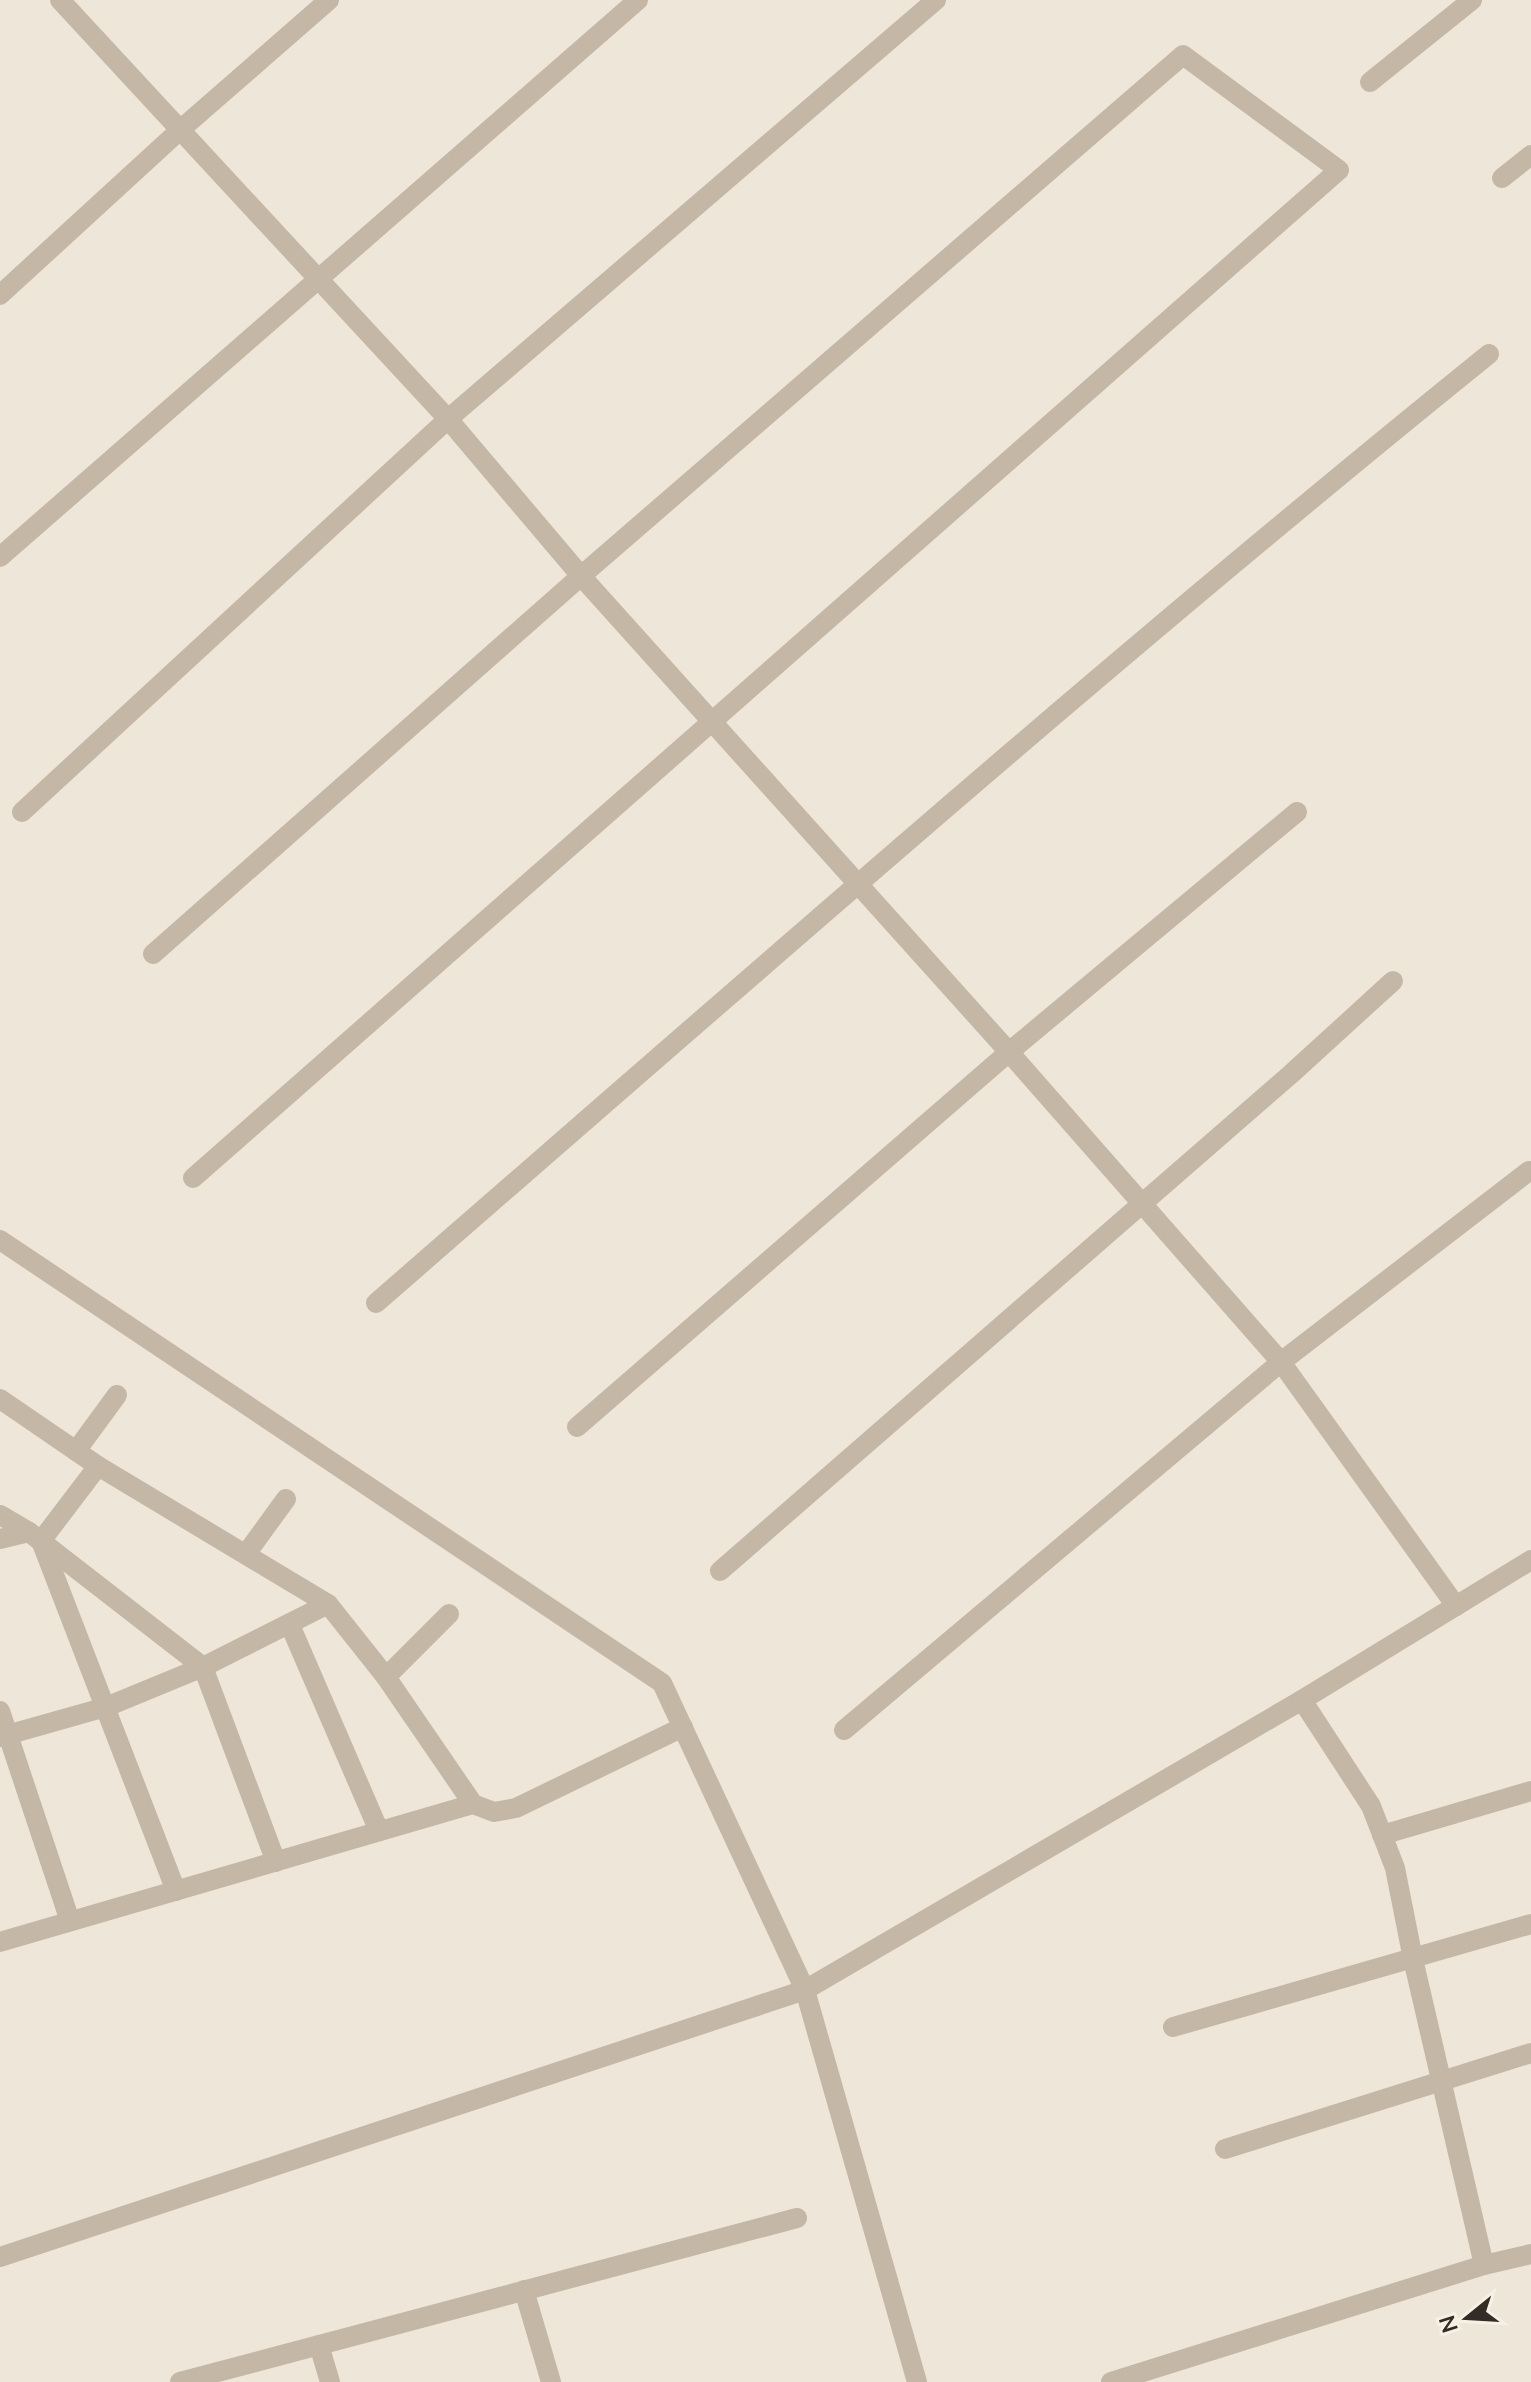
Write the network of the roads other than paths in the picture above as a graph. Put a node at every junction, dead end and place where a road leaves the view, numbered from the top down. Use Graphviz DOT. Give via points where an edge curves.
graph roads {
  1 [pos="60,0"];
  2 [pos="329,0"];
  3 [pos="638,0"];
  4 [pos="936,0"];
  5 [pos="1472,0"];
  6 [pos="1370,82"];
  7 [pos="180,130"];
  8 [pos="1531,155"];
  9 [pos="1502,178"];
  10 [pos="320,280"];
  11 [pos="0,295"];
  12 [pos="1489,354"];
  13 [pos="448,419"];
  14 [pos="0,557"];
  15 [pos="581,576"];
  16 [pos="712,724"];
  17 [pos="22,812"];
  18 [pos="1297,812"];
  19 [pos="857,883"];
  20 [pos="153,954"];
  21 [pos="1393,981"];
  22 [pos="1009,1052"];
  23 [pos="1529,1171"];
  24 [pos="193,1178"];
  25 [pos="1141,1202"];
  26 [pos="0,1240"];
  27 [pos="376,1303"];
  28 [pos="1281,1362"];
  29 [pos="117,1395"];
  30 [pos="0,1399"];
  31 [pos="577,1427"];
  32 [pos="76,1451"];
  33 [pos="98,1466"];
  34 [pos="286,1499"];
  35 [pos="0,1515"];
  36 [pos="35,1537"];
  37 [pos="0,1539"];
  38 [pos="246,1554"];
  39 [pos="1531,1560"];
  40 [pos="720,1571"];
  41 [pos="328,1604"];
  42 [pos="1456,1606"];
  43 [pos="449,1614"];
  44 [pos="290,1625"];
  45 [pos="203,1667"];
  46 [pos="386,1677"];
  47 [pos="1302,1700"];
  48 [pos="106,1707"];
  49 [pos="0,1711"];
  50 [pos="683,1727"];
  51 [pos="844,1730"];
  52 [pos="4,1736"];
  53 [pos="1531,1791"];
  54 [pos="473,1804"];
  55 [pos="379,1831"];
  56 [pos="1382,1835"];
  57 [pos="276,1862"];
  58 [pos="176,1891"];
  59 [pos="70,1921"];
  60 [pos="1531,1924"];
  61 [pos="0,1942"];
  62 [pos="1413,1959"];
  63 [pos="805,1990"];
  64 [pos="1173,2027"];
  65 [pos="1531,2053"];
  66 [pos="1440,2081"];
  67 [pos="1225,2149"];
  68 [pos="797,2218"];
  69 [pos="1531,2254"];
  70 [pos="0,2257"];
  71 [pos="1484,2265"];
  72 [pos="524,2290"];
  73 [pos="319,2345"];
  74 [pos="234,2375"];
  75 [pos="1114,2381"];
  76 [pos="180,2382"];
  77 [pos="330,2382"];
  78 [pos="551,2382"];
  79 [pos="917,2382"];
  1 -- 7 [label="street"];
  2 -- 7 [label="street"];
  3 -- 10 [label="street"];
  4 -- 13 [label="street"];
  5 -- 6 [label="street"];
  7 -- 10 [label="street"];
  7 -- 11 [label="street"];
  8 -- 9 [label="street"];
  10 -- 13 [label="street"];
  10 -- 14 [label="street"];
  12 -- 19 [label="street"];
  13 -- 15 [label="street"];
  13 -- 17 [label="street"];
  15 -- 16 [label="street"];
  15 -- 16 [label="street" via="1183,55 1339,170"];
  15 -- 20 [label="street"];
  16 -- 19 [label="street"];
  16 -- 24 [label="street"];
  18 -- 22 [label="street"];
  19 -- 22 [label="street"];
  19 -- 27 [label="street"];
  21 -- 25 [label="street"];
  22 -- 25 [label="street"];
  22 -- 31 [label="street"];
  23 -- 28 [label="street"];
  25 -- 28 [label="street"];
  25 -- 40 [label="street"];
  26 -- 50 [label="street" via="662,1683"];
  28 -- 42 [label="street"];
  28 -- 51 [label="street"];
  29 -- 32 [label="street"];
  30 -- 32 [label="street"];
  32 -- 33 [label="street"];
  33 -- 36 [label="street"];
  33 -- 38 [label="street"];
  34 -- 38 [label="street"];
  35 -- 36 [label="street"];
  36 -- 37 [label="street"];
  36 -- 45 [label="street"];
  36 -- 48 [label="street"];
  38 -- 41 [label="street"];
  39 -- 42 [label="street"];
  41 -- 44 [label="street"];
  41 -- 46 [label="street"];
  42 -- 47 [label="street"];
  43 -- 46 [label="street"];
  44 -- 45 [label="street"];
  44 -- 55 [label="street"];
  45 -- 48 [label="street"];
  45 -- 57 [label="street"];
  46 -- 54 [label="street"];
  47 -- 56 [label="street" via="1371,1806"];
  47 -- 63 [label="street"];
  48 -- 52 [label="street"];
  48 -- 58 [label="street"];
  49 -- 52 [label="street"];
  50 -- 54 [label="street" via="516,1808 494,1812"];
  50 -- 63 [label="street"];
  52 -- 59 [label="street"];
  53 -- 56 [label="street"];
  54 -- 55 [label="street"];
  55 -- 57 [label="street"];
  56 -- 62 [label="street" via="1395,1868"];
  57 -- 58 [label="street"];
  58 -- 59 [label="street"];
  59 -- 61 [label="street"];
  60 -- 62 [label="street"];
  62 -- 64 [label="street"];
  62 -- 66 [label="street"];
  63 -- 70 [label="street"];
  63 -- 79 [label="street"];
  65 -- 66 [label="street"];
  66 -- 67 [label="street"];
  66 -- 71 [label="street"];
  68 -- 72 [label="street"];
  69 -- 71 [label="street"];
  71 -- 75 [label="street"];
  72 -- 73 [label="street"];
  72 -- 78 [label="street"];
  73 -- 74 [label="street"];
  73 -- 77 [label="street"];
  74 -- 76 [label="street"];
}
